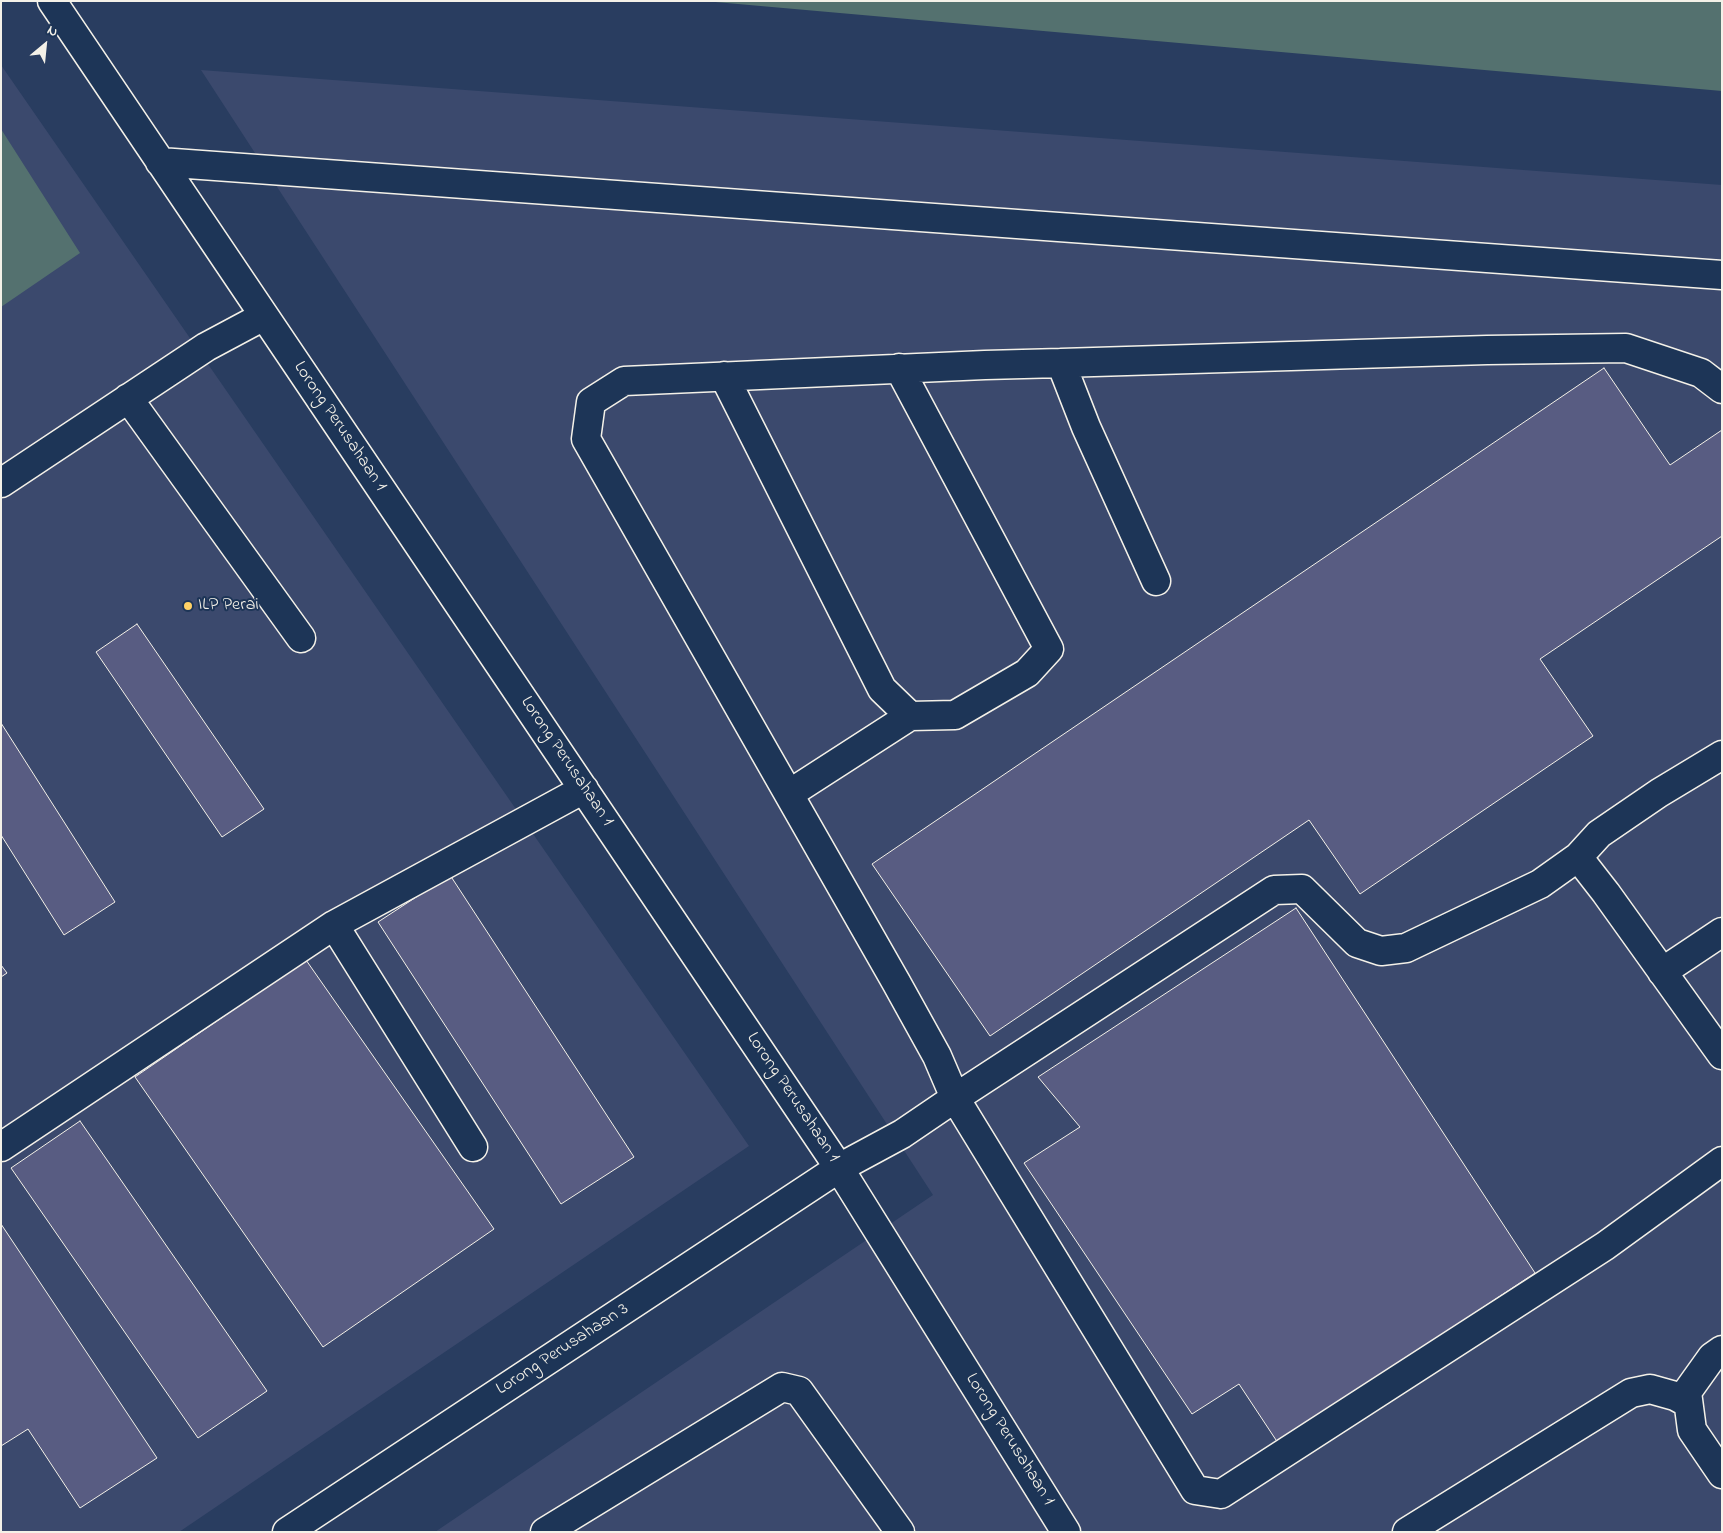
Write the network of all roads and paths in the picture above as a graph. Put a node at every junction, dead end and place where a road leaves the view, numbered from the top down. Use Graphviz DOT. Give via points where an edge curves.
graph roads {
  1 [pos="52,1"];
  2 [pos="160,162"];
  3 [pos="1722,275"];
  4 [pos="264,316"];
  5 [pos="1061,363"];
  6 [pos="899,368"];
  7 [pos="724,376"];
  8 [pos="1722,389"];
  9 [pos="128,398"];
  10 [pos="1,484"];
  11 [pos="1156,581"];
  12 [pos="301,638"];
  13 [pos="910,716"];
  14 [pos="1722,755"];
  15 [pos="584,789"];
  16 [pos="789,794"];
  17 [pos="1578,857"];
  18 [pos="334,925"];
  19 [pos="1722,932"];
  20 [pos="1662,972"];
  21 [pos="1722,1055"];
  22 [pos="955,1098"];
  23 [pos="1,1147"];
  24 [pos="473,1147"];
  25 [pos="1722,1161"];
  26 [pos="839,1168"];
  27 [pos="1722,1350"];
  28 [pos="1688,1403"];
  29 [pos="1722,1474"];
  30 [pos="287,1532"];
  31 [pos="544,1532"];
  32 [pos="900,1532"];
  33 [pos="1066,1532"];
  34 [pos="1408,1532"];
  1 -- 2 [label="street, Lorong Perusahaan 1"];
  2 -- 3 [label="street"];
  2 -- 4 [label="street, Lorong Perusahaan 1"];
  4 -- 9 [label="street" via="206,347"];
  4 -- 15 [label="street, Lorong Perusahaan 1"];
  5 -- 6 [label="street"];
  5 -- 8 [label="street" via="1626,348 1701,372"];
  5 -- 11 [label="street" via="1086,427"];
  6 -- 7 [label="street"];
  6 -- 13 [label="street" via="1049,648 1027,673 955,715"];
  7 -- 13 [label="street" via="882,689"];
  7 -- 16 [label="street" via="624,381 591,402 586,439"];
  9 -- 10 [label="street"];
  9 -- 12 [label="street"];
  13 -- 16 [label="street"];
  14 -- 17 [label="street, Lorong Perusahaan 3" via="1599,834"];
  15 -- 18 [label="street"];
  15 -- 26 [label="street, Lorong Perusahaan 1"];
  16 -- 22 [label="street" via="932,1048"];
  17 -- 20 [label="street"];
  17 -- 22 [label="street, Lorong Perusahaan 3" via="1540,884 1406,948 1382,951 1357,943 1302,890 1274,890"];
  18 -- 23 [label="street"];
  18 -- 24 [label="street"];
  19 -- 20 [label="street"];
  20 -- 21 [label="street"];
  22 -- 25 [label="street" via="1195,1490 1221,1494 1605,1246"];
  22 -- 26 [label="street, Lorong Perusahaan 3" via="902,1134"];
  26 -- 30 [label="street, Lorong Perusahaan 3"];
  26 -- 33 [label="street, Lorong Perusahaan 1"];
  27 -- 28 [label="street" via="1712,1356 1687,1392"];
  28 -- 29 [label="street" via="1692,1430"];
  28 -- 34 [label="street" via="1650,1389 1631,1393"];
  31 -- 32 [label="street" via="782,1387 799,1391"];
}
